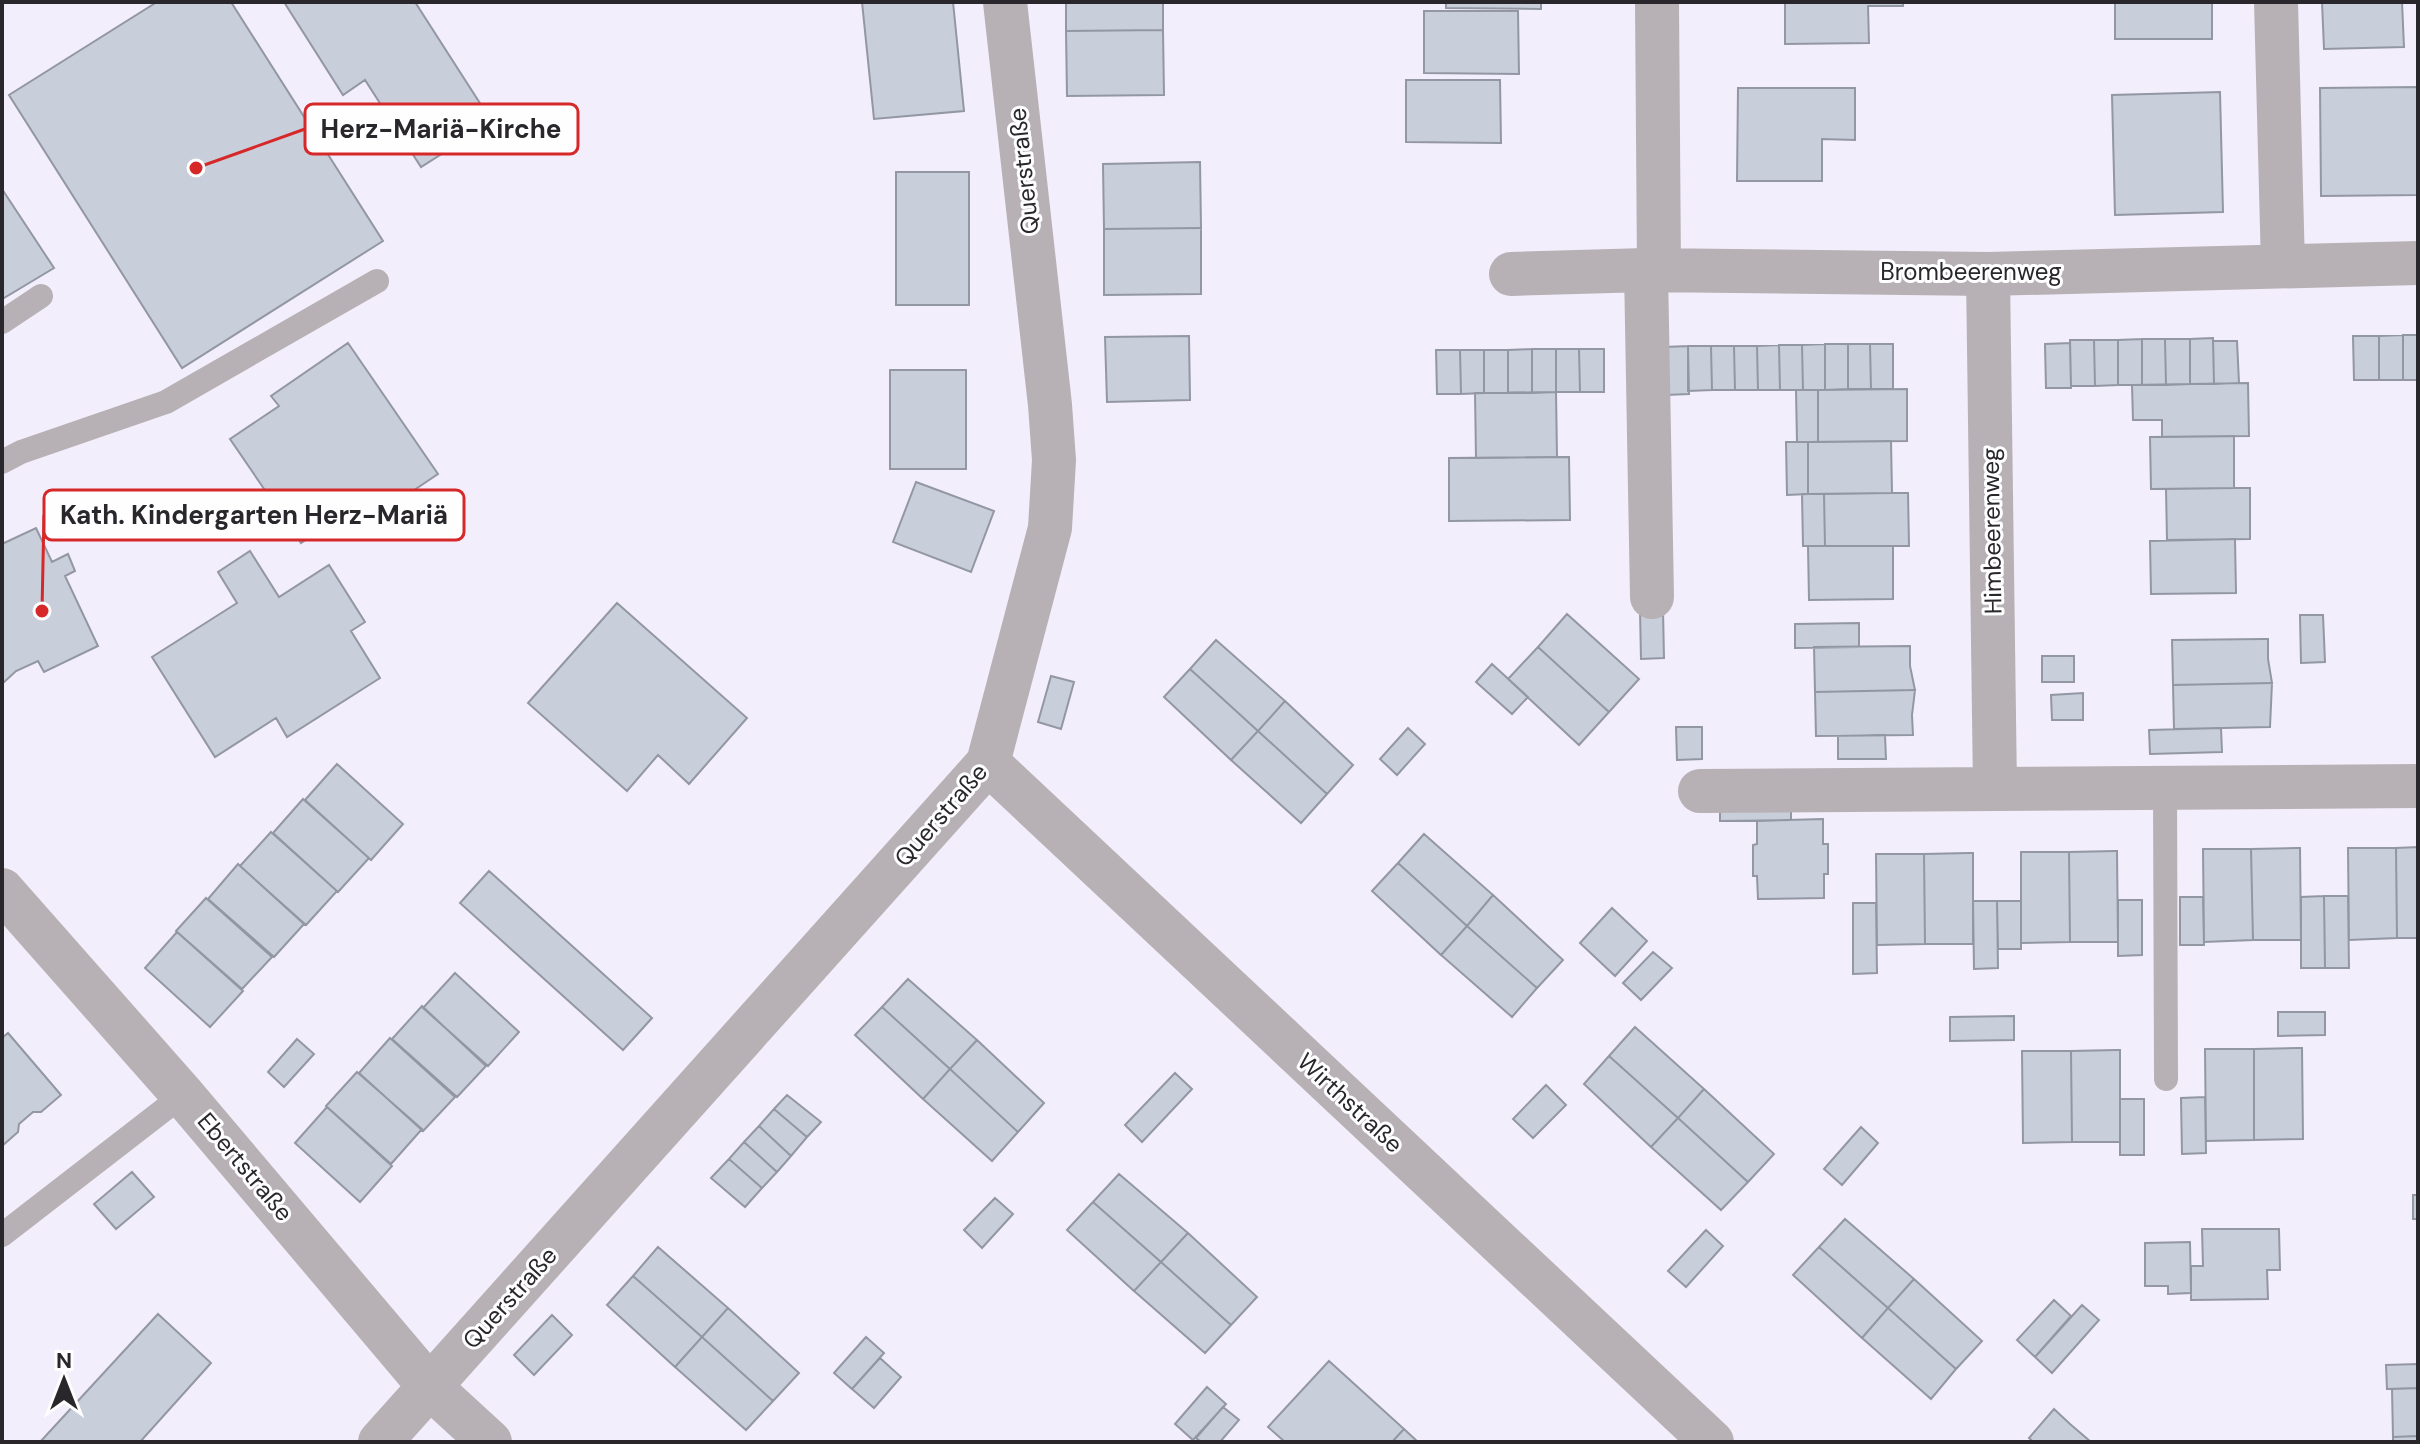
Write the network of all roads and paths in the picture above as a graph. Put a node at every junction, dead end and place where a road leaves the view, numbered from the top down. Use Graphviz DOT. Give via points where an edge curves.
graph roads {
  1 [pos="1005,2"];
  2 [pos="1657,2"];
  3 [pos="2276,2"];
  4 [pos="2418,263"];
  5 [pos="2283,266"];
  6 [pos="1652,270"];
  7 [pos="1511,274"];
  8 [pos="1988,274"];
  9 [pos="377,281"];
  10 [pos="41,296"];
  11 [pos="2,322"];
  12 [pos="2,462"];
  13 [pos="1652,597"];
  14 [pos="988,763"];
  15 [pos="2418,786"];
  16 [pos="2165,787"];
  17 [pos="1995,789"];
  18 [pos="1700,791"];
  19 [pos="2,890"];
  20 [pos="2166,1079"];
  21 [pos="183,1095"];
  22 [pos="2,1235"];
  23 [pos="430,1387"];
  24 [pos="380,1442"];
  25 [pos="490,1442"];
  26 [pos="1712,1442"];
  1 -- 14 [label="street, Querstraße" via="1054,460 1050,528"];
  2 -- 6 [label="street"];
  3 -- 5 [label="street"];
  4 -- 5 [label="street, Brombeerenweg"];
  5 -- 8 [label="street, Brombeerenweg"];
  6 -- 7 [label="street, Brombeerenweg"];
  6 -- 8 [label="street, Brombeerenweg"];
  6 -- 13 [label="street"];
  8 -- 17 [label="street, Himbeerenweg"];
  9 -- 12 [label="lane" via="166,402"];
  10 -- 11 [label="lane"];
  14 -- 23 [label="street, Querstraße"];
  14 -- 26 [label="street, Wirthstraße"];
  15 -- 16 [label="street"];
  16 -- 17 [label="street"];
  16 -- 20 [label="lane"];
  17 -- 18 [label="street"];
  19 -- 21 [label="street, Ebertstraße"];
  21 -- 22 [label="lane"];
  21 -- 23 [label="street, Ebertstraße"];
  23 -- 24 [label="street, Querstraße"];
  23 -- 25 [label="street, Ebertstraße"];
}
